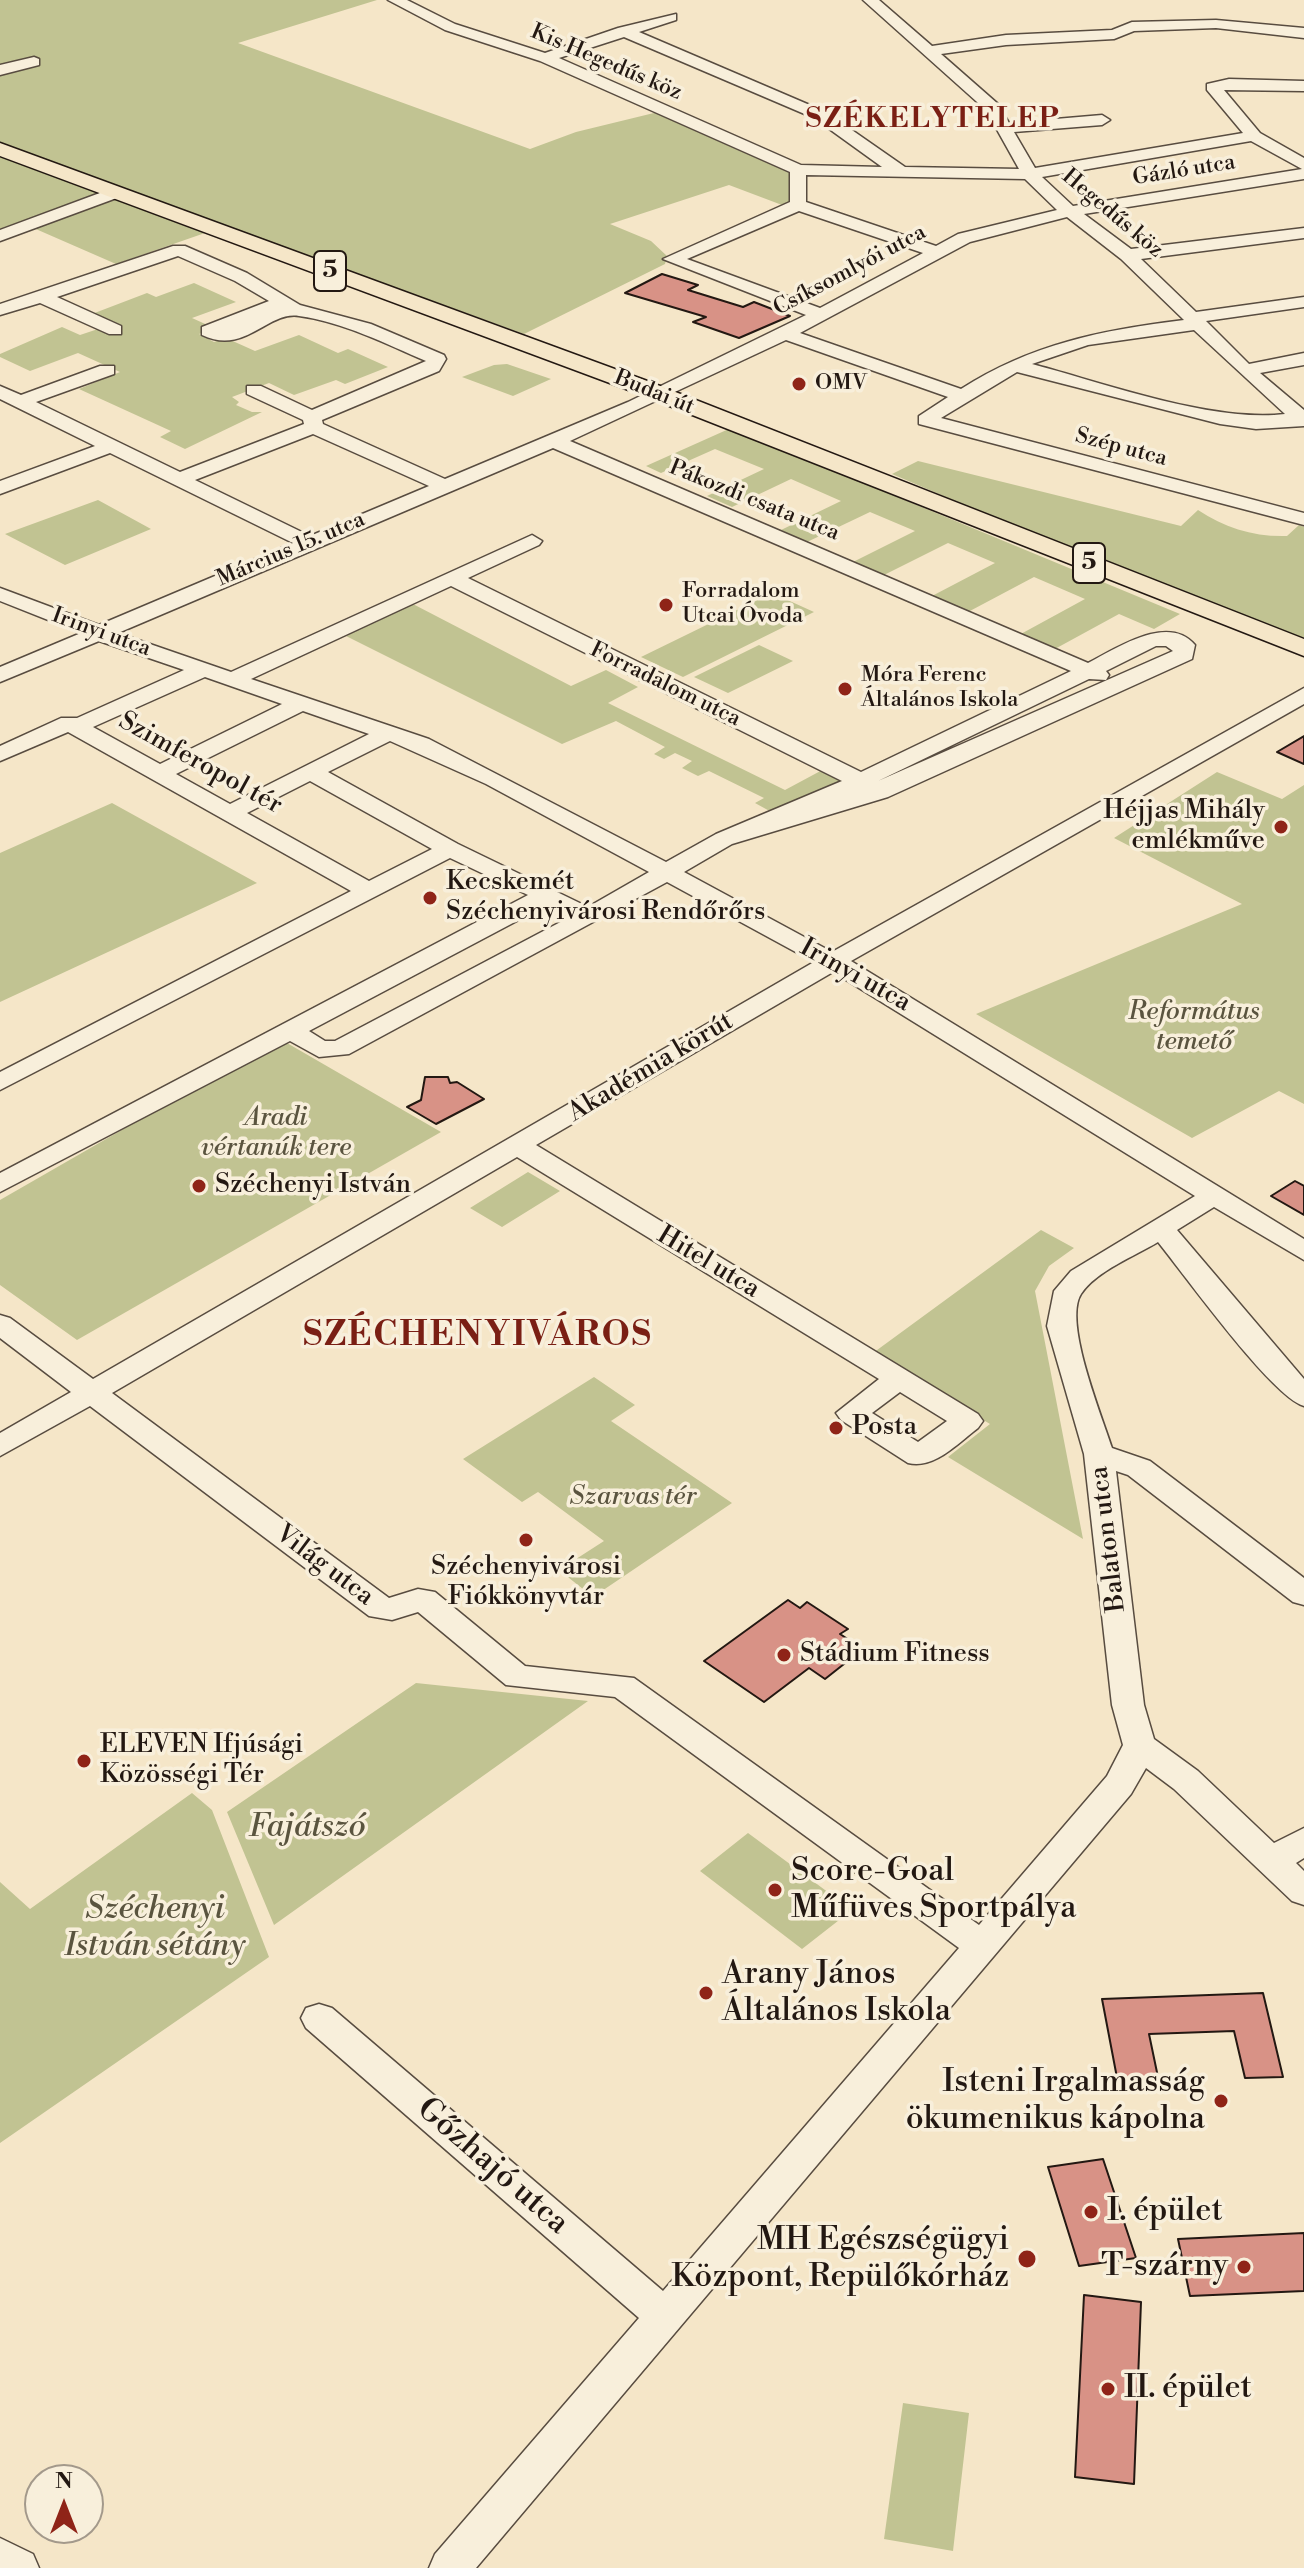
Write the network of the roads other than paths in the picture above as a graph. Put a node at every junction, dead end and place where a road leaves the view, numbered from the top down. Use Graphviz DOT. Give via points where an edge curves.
graph roads {
  1 [pos="395,0"];
  2 [pos="870,0"];
  3 [pos="671,17"];
  4 [pos="623,31"];
  5 [pos="1304,33"];
  6 [pos="930,51"];
  7 [pos="545,58"];
  8 [pos="34,62"];
  9 [pos="5,70"];
  10 [pos="1304,86"];
  11 [pos="1102,120"];
  12 [pos="1002,128"];
  13 [pos="1254,136"];
  14 [pos="0,149"];
  15 [pos="1304,165"];
  16 [pos="798,170"];
  17 [pos="901,172"];
  18 [pos="1030,174"];
  19 [pos="1304,174"];
  20 [pos="116,192"];
  21 [pos="798,205"];
  22 [pos="1071,211"];
  23 [pos="1304,233"];
  24 [pos="0,236"];
  25 [pos="937,252"];
  26 [pos="186,253"];
  27 [pos="1127,255"];
  28 [pos="40,296"];
  29 [pos="1304,302"];
  30 [pos="58,304"];
  31 [pos="0,310"];
  32 [pos="822,315"];
  33 [pos="1196,321"];
  34 [pos="0,323"];
  35 [pos="115,330"];
  36 [pos="785,334"];
  37 [pos="1304,359"];
  38 [pos="1016,366"];
  39 [pos="107,370"];
  40 [pos="1245,370"];
  41 [pos="254,390"];
  42 [pos="0,392"];
  43 [pos="659,394"];
  44 [pos="963,396"];
  45 [pos="19,402"];
  46 [pos="1303,419"];
  47 [pos="313,422"];
  48 [pos="552,440"];
  49 [pos="112,446"];
  50 [pos="178,480"];
  51 [pos="652,484"];
  52 [pos="442,485"];
  53 [pos="0,488"];
  54 [pos="1304,519"];
  55 [pos="532,541"];
  56 [pos="308,543"];
  57 [pos="451,578"];
  58 [pos="0,594"];
  59 [pos="140,616"];
  60 [pos="99,633"];
  61 [pos="1304,648"];
  62 [pos="149,651"];
  63 [pos="203,670"];
  64 [pos="1089,671"];
  65 [pos="0,675"];
  66 [pos="230,680"];
  67 [pos="1066,682"];
  68 [pos="1117,684"];
  69 [pos="1094,695"];
  70 [pos="1304,695"];
  71 [pos="299,704"];
  72 [pos="76,727"];
  73 [pos="388,733"];
  74 [pos="0,754"];
  75 [pos="310,772"];
  76 [pos="160,773"];
  77 [pos="870,787"];
  78 [pos="230,813"];
  79 [pos="450,849"];
  80 [pos="668,872"];
  81 [pos="369,891"];
  82 [pos="547,895"];
  83 [pos="588,917"];
  84 [pos="832,962"];
  85 [pos="289,1029"];
  86 [pos="0,1082"];
  87 [pos="518,1146"];
  88 [pos="0,1184"];
  89 [pos="1214,1196"];
  90 [pos="1162,1230"];
  91 [pos="1304,1251"];
  92 [pos="0,1324"];
  93 [pos="899,1379"];
  94 [pos="91,1392"];
  95 [pos="1304,1396"];
  96 [pos="0,1446"];
  97 [pos="1099,1454"];
  98 [pos="1304,1594"];
  99 [pos="1139,1745"];
  100 [pos="1304,1841"];
  101 [pos="1273,1861"];
  102 [pos="1304,1892"];
  103 [pos="982,1946"];
  104 [pos="319,2018"];
  105 [pos="665,2317"];
  106 [pos="0,2557"];
  107 [pos="18,2568"];
  108 [pos="450,2568"];
  1 -- 7 [label="street, Kis Hegedűs köz" via="450,27"];
  2 -- 6 [label="street, Hegedűs köz"];
  3 -- 4 [label="street"];
  4 -- 7 [label="street"];
  4 -- 17 [label="street" via="820,115"];
  5 -- 6 [label="street" via="1216,24 1132,27 1114,34"];
  6 -- 12 [label="street, Hegedűs köz" via="992,107"];
  7 -- 16 [label="street, Kis Hegedűs köz"];
  8 -- 9 [label="street"];
  10 -- 13 [label="street" via="1213,87"];
  11 -- 12 [label="street"];
  12 -- 18 [label="street, Hegedűs köz"];
  13 -- 15 [label="street"];
  13 -- 18 [label="street"];
  14 -- 20 [label="main road, Budai út / 5"];
  16 -- 17 [label="street"];
  16 -- 21 [label="street"];
  17 -- 18 [label="street"];
  18 -- 22 [label="street, Hegedűs köz"];
  19 -- 22 [label="street, Gázló utca"];
  20 -- 24 [label="street"];
  20 -- 43 [label="main road, Budai út / 5"];
  21 -- 25 [label="street"];
  21 -- 32 [label="street" via="672,259"];
  22 -- 25 [label="street, Csíksomlyói utca" via="981,232"];
  22 -- 27 [label="street, Hegedűs köz"];
  23 -- 27 [label="street"];
  25 -- 32 [label="street, Csíksomlyói utca"];
  26 -- 28 [label="street"];
  26 -- 30 [label="street"];
  26 -- 47 [label="street" via="241,277 287,306 365,328 437,359 432,367"];
  27 -- 33 [label="street, Hegedűs köz"];
  28 -- 30 [label="street"];
  28 -- 31 [label="street"];
  29 -- 33 [label="street"];
  30 -- 34 [label="street"];
  30 -- 35 [label="street"];
  32 -- 36 [label="street, Csíksomlyói utca"];
  33 -- 38 [label="street" via="1085,341"];
  33 -- 40 [label="street, Hegedűs köz"];
  36 -- 43 [label="street, Csíksomlyói utca"];
  36 -- 44 [label="street"];
  37 -- 40 [label="street"];
  38 -- 44 [label="street"];
  38 -- 46 [label="street" via="1220,418 1256,423"];
  39 -- 45 [label="street"];
  40 -- 46 [label="street, Hegedűs köz"];
  41 -- 47 [label="street"];
  42 -- 45 [label="street"];
  43 -- 48 [label="street, Március 15. utca"];
  43 -- 61 [label="main road, Budai út / 5"];
  44 -- 54 [label="street, Szép utca" via="926,420"];
  45 -- 49 [label="street"];
  47 -- 50 [label="street"];
  47 -- 52 [label="street"];
  48 -- 51 [label="street"];
  48 -- 52 [label="street, Március 15. utca"];
  49 -- 50 [label="street"];
  49 -- 53 [label="street"];
  50 -- 56 [label="street"];
  51 -- 64 [label="street, Pákozdi csata utca"];
  51 -- 67 [label="street, Pákozdi csata utca" via="656,501"];
  52 -- 56 [label="street, Március 15. utca"];
  55 -- 57 [label="street"];
  56 -- 59 [label="street, Március 15. utca"];
  57 -- 66 [label="street"];
  57 -- 77 [label="street, Forradalom utca"];
  58 -- 60 [label="street, Irinyi utca"];
  59 -- 60 [label="street, Március 15. utca"];
  59 -- 62 [label="street" via="137,632"];
  60 -- 62 [label="street, Irinyi utca"];
  60 -- 65 [label="street, Március 15. utca"];
  62 -- 63 [label="street, Irinyi utca"];
  63 -- 66 [label="street, Irinyi utca"];
  63 -- 72 [label="street, Irinyi utca"];
  64 -- 67 [label="street"];
  64 -- 68 [label="street, Pákozdi csata utca"];
  64 -- 68 [label="street" via="1152,640 1184,645 1184,654"];
  66 -- 71 [label="street, Irinyi utca"];
  67 -- 69 [label="street, Pákozdi csata utca"];
  67 -- 77 [label="street"];
  68 -- 69 [label="street"];
  69 -- 77 [label="street"];
  70 -- 84 [label="street, Akadémia körút"];
  71 -- 73 [label="street, Irinyi utca"];
  71 -- 76 [label="street"];
  72 -- 74 [label="street, Szimferopol tér" via="69,723"];
  72 -- 76 [label="street, Szimferopol tér"];
  73 -- 75 [label="street"];
  73 -- 80 [label="street, Irinyi utca" via="494,779"];
  75 -- 78 [label="street"];
  75 -- 79 [label="street"];
  76 -- 78 [label="street, Szimferopol tér"];
  77 -- 80 [label="street" via="724,839"];
  78 -- 81 [label="street, Szimferopol tér"];
  79 -- 81 [label="street"];
  79 -- 82 [label="street"];
  80 -- 83 [label="street"];
  80 -- 84 [label="street, Irinyi utca"];
  81 -- 86 [label="street"];
  82 -- 83 [label="street"];
  82 -- 85 [label="street"];
  83 -- 85 [label="street" via="340,1049 319,1049"];
  84 -- 87 [label="street, Akadémia körút"];
  84 -- 89 [label="street, Irinyi utca"];
  85 -- 88 [label="street"];
  87 -- 93 [label="street, Hitel utca"];
  87 -- 94 [label="street, Akadémia körút"];
  89 -- 90 [label="street, Balaton utca"];
  89 -- 91 [label="street, Irinyi utca"];
  90 -- 95 [label="street"];
  90 -- 97 [label="street, Balaton utca" via="1081,1277 1063,1303 1061,1326"];
  92 -- 94 [label="street, Világ utca"];
  94 -- 96 [label="street, Akadémia körút"];
  94 -- 103 [label="street, Világ utca" via="380,1608 393,1611 424,1600 517,1677 623,1686"];
  97 -- 98 [label="street" via="1139,1468"];
  97 -- 99 [label="street, Balaton utca" via="1128,1705"];
  99 -- 101 [label="street" via="1186,1780"];
  99 -- 103 [label="street" via="1119,1785"];
  100 -- 101 [label="street"];
  101 -- 102 [label="street"];
  103 -- 105 [label="street"];
  104 -- 105 [label="street, Gőzhajó utca"];
  105 -- 108 [label="street"];
  106 -- 107 [label="street"];
}
